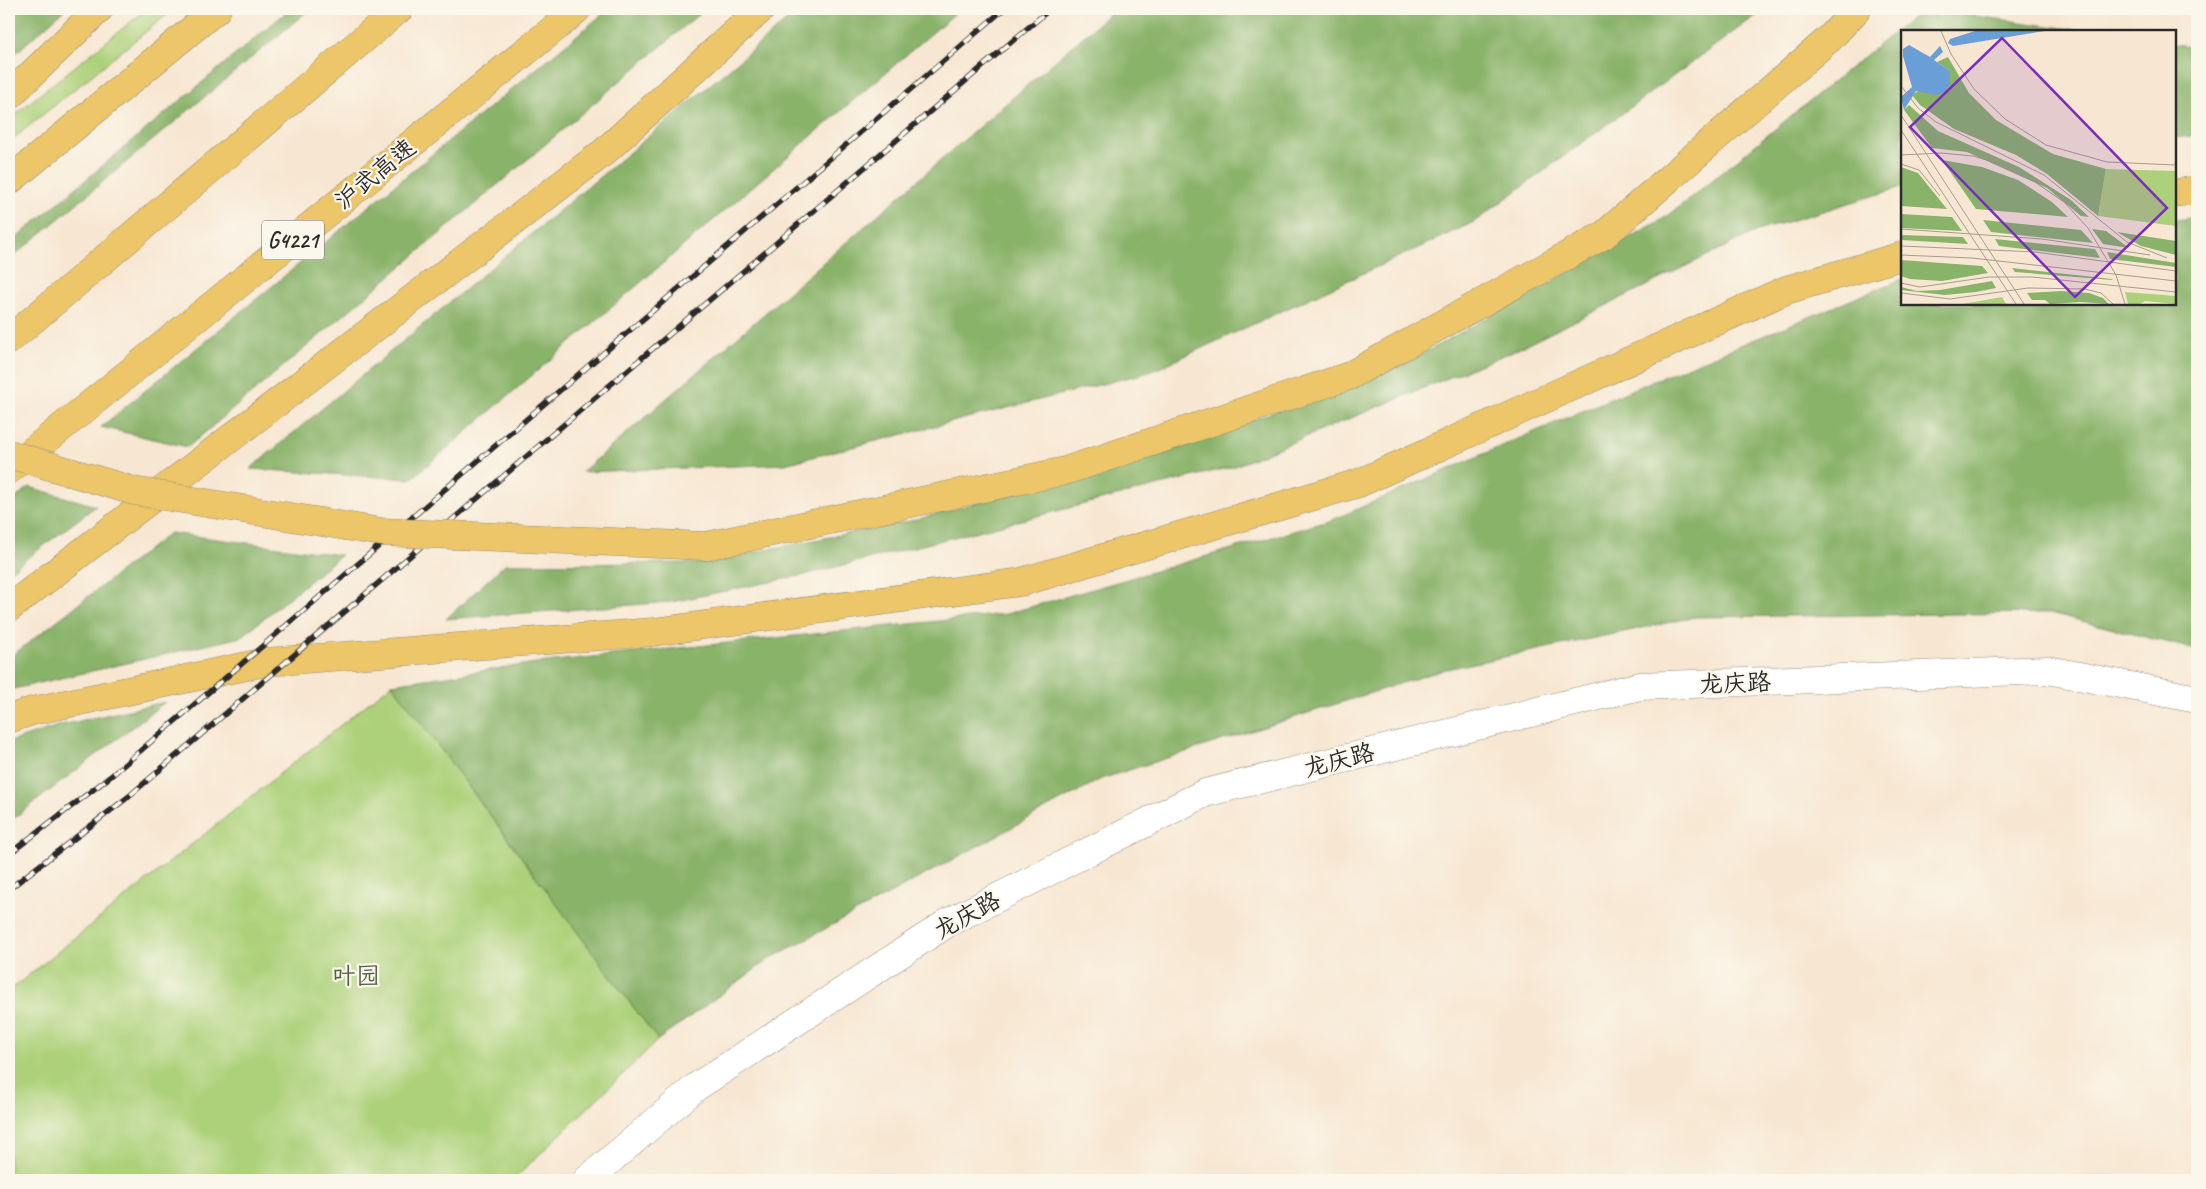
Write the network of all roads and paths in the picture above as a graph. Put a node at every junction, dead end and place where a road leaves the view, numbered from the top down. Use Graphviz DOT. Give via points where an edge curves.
graph roads {
  1 [pos="99,9"];
  2 [pos="217,9"];
  3 [pos="399,9"];
  4 [pos="576,9"];
  5 [pos="761,9"];
  6 [pos="1857,9"];
  7 [pos="9,96"];
  8 [pos="9,181"];
  9 [pos="2197,190"];
  10 [pos="2176,193"];
  11 [pos="1901,256"];
  12 [pos="9,340"];
  13 [pos="9,454"];
  14 [pos="9,470"];
  15 [pos="9,608"];
  16 [pos="2197,699"];
  17 [pos="9,719"];
  18 [pos="587,1180"];
  1 -- 7 [label="highway"];
  2 -- 8 [label="highway"];
  3 -- 12 [label="highway"];
  4 -- 14 [label="highway, 沪武高速 / G4221"];
  5 -- 15 [label="highway" via="604,152"];
  6 -- 13 [label="highway, bridge" via="1830,38 1604,235 1349,376 1064,471 706,546 381,532 134,491"];
  9 -- 10 [label="highway"];
  11 -- 17 [label="highway" via="1786,290 1359,483 1021,582 653,632 266,662 32,711"];
  16 -- 18 [label="street, 龙庆路" via="2048,670 1640,686 1204,793 949,922 696,1087"];
}
